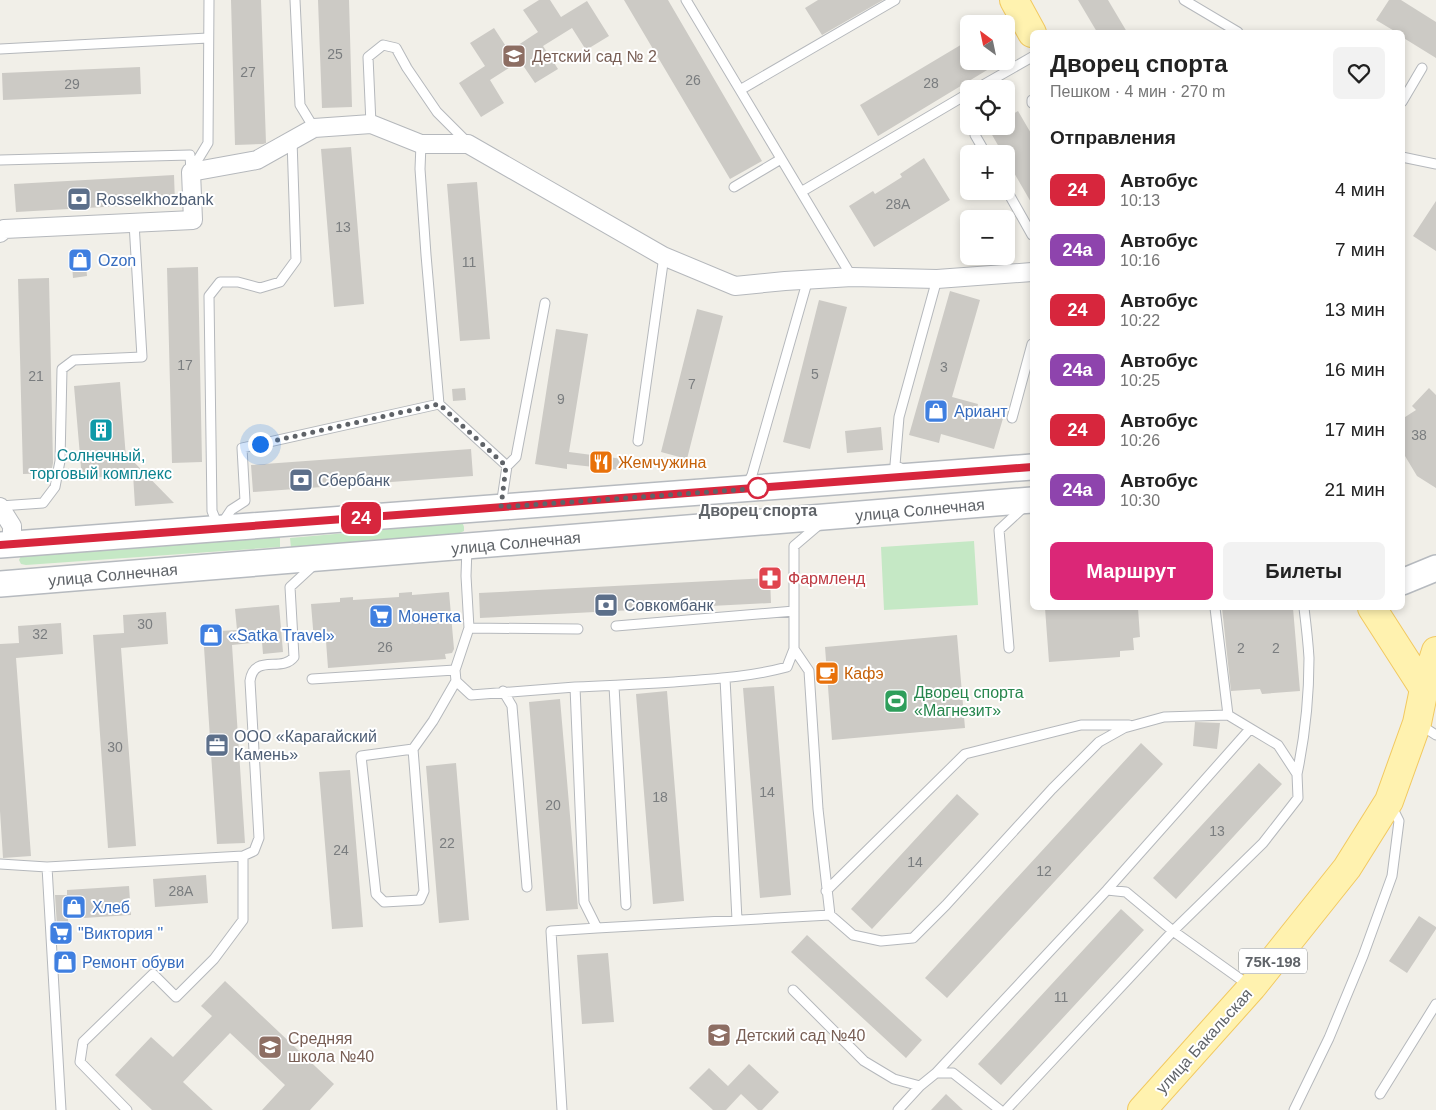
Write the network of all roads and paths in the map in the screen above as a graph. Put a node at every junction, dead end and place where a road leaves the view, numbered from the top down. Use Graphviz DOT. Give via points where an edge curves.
graph roads {
  1 [pos="209,0"];
  2 [pos="295,0"];
  3 [pos="686,0"];
  4 [pos="895,0"];
  5 [pos="1014,0"];
  6 [pos="1184,0"];
  7 [pos="1030,30"];
  8 [pos="1235,30"];
  9 [pos="208,38"];
  10 [pos="0,49"];
  11 [pos="1030,58"];
  12 [pos="1422,68"];
  13 [pos="992,80"];
  14 [pos="740,90"];
  15 [pos="1405,97"];
  16 [pos="960,98"];
  17 [pos="371,124"];
  18 [pos="314,128"];
  19 [pos="975,135"];
  20 [pos="292,140"];
  21 [pos="421,144"];
  22 [pos="468,144"];
  23 [pos="981,145"];
  24 [pos="1405,157"];
  25 [pos="781,159"];
  26 [pos="0,160"];
  27 [pos="1436,164"];
  28 [pos="191,172"];
  29 [pos="734,187"];
  30 [pos="801,192"];
  31 [pos="1012,200"];
  32 [pos="134,223"];
  33 [pos="1030,231"];
  34 [pos="0,233"];
  35 [pos="664,256"];
  36 [pos="1030,272"];
  37 [pos="852,277"];
  38 [pos="808,279"];
  39 [pos="938,279"];
  40 [pos="546,303"];
  41 [pos="1030,351"];
  42 [pos="439,404"];
  43 [pos="1012,418"];
  44 [pos="638,441"];
  45 [pos="506,466"];
  46 [pos="1030,467"];
  47 [pos="915,476"];
  48 [pos="746,489"];
  49 [pos="1030,500"];
  50 [pos="1030,502"];
  51 [pos="0,507"];
  52 [pos="501,507"];
  53 [pos="464,510"];
  54 [pos="919,510"];
  55 [pos="829,517"];
  56 [pos="219,529"];
  57 [pos="6,545"];
  58 [pos="467,547"];
  59 [pos="322,558"];
  60 [pos="1436,568"];
  61 [pos="1405,581"];
  62 [pos="7,584"];
  63 [pos="1215,610"];
  64 [pos="1304,610"];
  65 [pos="1373,610"];
  66 [pos="794,611"];
  67 [pos="616,626"];
  68 [pos="469,628"];
  69 [pos="578,628"];
  70 [pos="1009,648"];
  71 [pos="794,649"];
  72 [pos="1436,651"];
  73 [pos="455,670"];
  74 [pos="725,678"];
  75 [pos="312,680"];
  76 [pos="456,680"];
  77 [pos="614,686"];
  78 [pos="575,687"];
  79 [pos="1424,689"];
  80 [pos="503,691"];
  81 [pos="1228,715"];
  82 [pos="1136,725"];
  83 [pos="1250,729"];
  84 [pos="1427,729"];
  85 [pos="413,749"];
  86 [pos="1297,774"];
  87 [pos="1389,801"];
  88 [pos="243,856"];
  89 [pos="0,864"];
  90 [pos="47,867"];
  91 [pos="527,887"];
  92 [pos="1107,890"];
  93 [pos="826,891"];
  94 [pos="626,906"];
  95 [pos="830,915"];
  96 [pos="737,920"];
  97 [pos="597,928"];
  98 [pos="1173,931"];
  99 [pos="1252,988"];
  100 [pos="793,990"];
  101 [pos="1436,1004"];
  102 [pos="936,1073"];
  103 [pos="920,1086"];
  104 [pos="1380,1094"];
  105 [pos="61,1110"];
  106 [pos="127,1110"];
  107 [pos="562,1110"];
  108 [pos="898,1110"];
  109 [pos="1000,1110"];
  110 [pos="1006,1110"];
  111 [pos="1142,1110"];
  112 [pos="1294,1110"];
  1 -- 9 [label="lane"];
  2 -- 18 [label="lane" via="300,104"];
  3 -- 14 [label="lane"];
  4 -- 14 [label="lane"];
  5 -- 7 [label="main road"];
  6 -- 8 [label="lane"];
  9 -- 10 [label="lane"];
  9 -- 28 [label="lane" via="208,143"];
  11 -- 13 [label="lane"];
  12 -- 15 [label="lane"];
  14 -- 25 [label="lane"];
  16 -- 30 [label="lane"];
  17 -- 18 [label="street"];
  17 -- 21 [label="street"];
  17 -- 22 [label="lane" via="368,57 383,45 396,48 437,112"];
  18 -- 20 [label="street"];
  19 -- 23 [label="lane"];
  20 -- 28 [label="street" via="257,160"];
  20 -- 56 [label="lane" via="296,260 280,282 260,288 238,282 220,282 209,296 212,511"];
  21 -- 22 [label="street"];
  21 -- 42 [label="lane" via="420,169"];
  22 -- 35 [label="street"];
  24 -- 27 [label="lane"];
  25 -- 29 [label="lane"];
  25 -- 30 [label="lane"];
  26 -- 28 [label="lane" via="190,156"];
  28 -- 32 [label="street" via="193,220"];
  30 -- 37 [label="lane"];
  31 -- 33 [label="lane"];
  32 -- 34 [label="street" via="4,229"];
  32 -- 51 [label="lane" via="142,357 74,360 62,369 60,461 55,487 43,503"];
  35 -- 38 [label="street" via="735,286"];
  35 -- 44 [label="lane"];
  36 -- 39 [label="street"];
  37 -- 38 [label="street"];
  37 -- 39 [label="street"];
  38 -- 48 [label="lane"];
  39 -- 47 [label="lane" via="899,417 895,465"];
  40 -- 45 [label="lane" via="516,457"];
  41 -- 43 [label="lane"];
  42 -- 45 [label="lane"];
  42 -- 56 [label="lane" via="242,448 245,501 231,510"];
  45 -- 52 [label="lane"];
  46 -- 47 [label="main road, улица Солнечная"];
  47 -- 48 [label="main road, улица Солнечная"];
  47 -- 54 [label="main road"];
  48 -- 52 [label="main road, улица Солнечная"];
  49 -- 54 [label="main road, улица Солнечная"];
  50 -- 70 [label="lane" via="999,530"];
  51 -- 57 [label="street" via="12,526"];
  52 -- 53 [label="main road, улица Солнечная"];
  53 -- 56 [label="main road, улица Солнечная"];
  53 -- 58 [label="main road"];
  54 -- 55 [label="main road, улица Солнечная"];
  55 -- 58 [label="main road, улица Солнечная"];
  55 -- 66 [label="lane" via="794,546"];
  56 -- 57 [label="main road, улица Солнечная"];
  57 -- 62 [label="main road"];
  58 -- 59 [label="main road, улица Солнечная"];
  58 -- 68 [label="lane"];
  59 -- 62 [label="main road, улица Солнечная"];
  59 -- 88 [label="lane" via="290,587 292,660 260,666 250,676 259,838 254,851"];
  60 -- 61 [label="main road"];
  63 -- 81 [label="lane"];
  64 -- 86 [label="lane" via="1309,657 1307,703"];
  65 -- 79 [label="main road"];
  66 -- 67 [label="lane"];
  66 -- 71 [label="lane"];
  68 -- 69 [label="lane"];
  68 -- 73 [label="lane"];
  71 -- 74 [label="lane" via="787,667"];
  71 -- 93 [label="lane" via="809,671"];
  72 -- 79 [label="main road, 75К-198"];
  73 -- 75 [label="lane"];
  73 -- 76 [label="lane"];
  74 -- 77 [label="lane"];
  74 -- 96 [label="lane"];
  76 -- 80 [label="lane" via="471,695"];
  76 -- 85 [label="lane" via="433,722"];
  77 -- 78 [label="lane"];
  77 -- 94 [label="lane"];
  78 -- 80 [label="lane"];
  78 -- 97 [label="lane" via="584,902"];
  79 -- 84 [label="main road, 75К-198"];
  80 -- 91 [label="lane" via="512,706"];
  81 -- 82 [label="lane" via="1164,717"];
  81 -- 83 [label="lane"];
  82 -- 93 [label="lane" via="1081,725 965,754"];
  82 -- 95 [label="lane" via="1099,742 913,938 881,941 852,935"];
  83 -- 86 [label="lane" via="1278,745"];
  83 -- 92 [label="lane"];
  84 -- 87 [label="main road, 75К-198"];
  85 -- 85 [label="lane" via="361,756 376,894 384,902 420,900 424,891"];
  86 -- 98 [label="lane" via="1298,798 1263,843"];
  87 -- 99 [label="main road, улица Бакальская / 75К-198" via="1347,868"];
  87 -- 112 [label="lane" via="1399,821 1392,876 1329,1038"];
  88 -- 90 [label="lane"];
  88 -- 106 [label="lane" via="243,920 214,959 176,997 153,974 83,1042 80,1062"];
  89 -- 90 [label="lane"];
  90 -- 105 [label="lane"];
  92 -- 98 [label="lane" via="1126,892"];
  92 -- 102 [label="lane"];
  93 -- 95 [label="lane"];
  95 -- 96 [label="lane"];
  96 -- 97 [label="lane"];
  97 -- 107 [label="lane" via="551,931"];
  98 -- 99 [label="lane"];
  98 -- 110 [label="lane"];
  99 -- 111 [label="main road, улица Бакальская / 75К-198"];
  100 -- 103 [label="lane" via="864,1061 894,1080"];
  101 -- 104 [label="lane"];
  102 -- 103 [label="lane"];
  102 -- 109 [label="lane" via="953,1074"];
  103 -- 108 [label="lane"];
}
